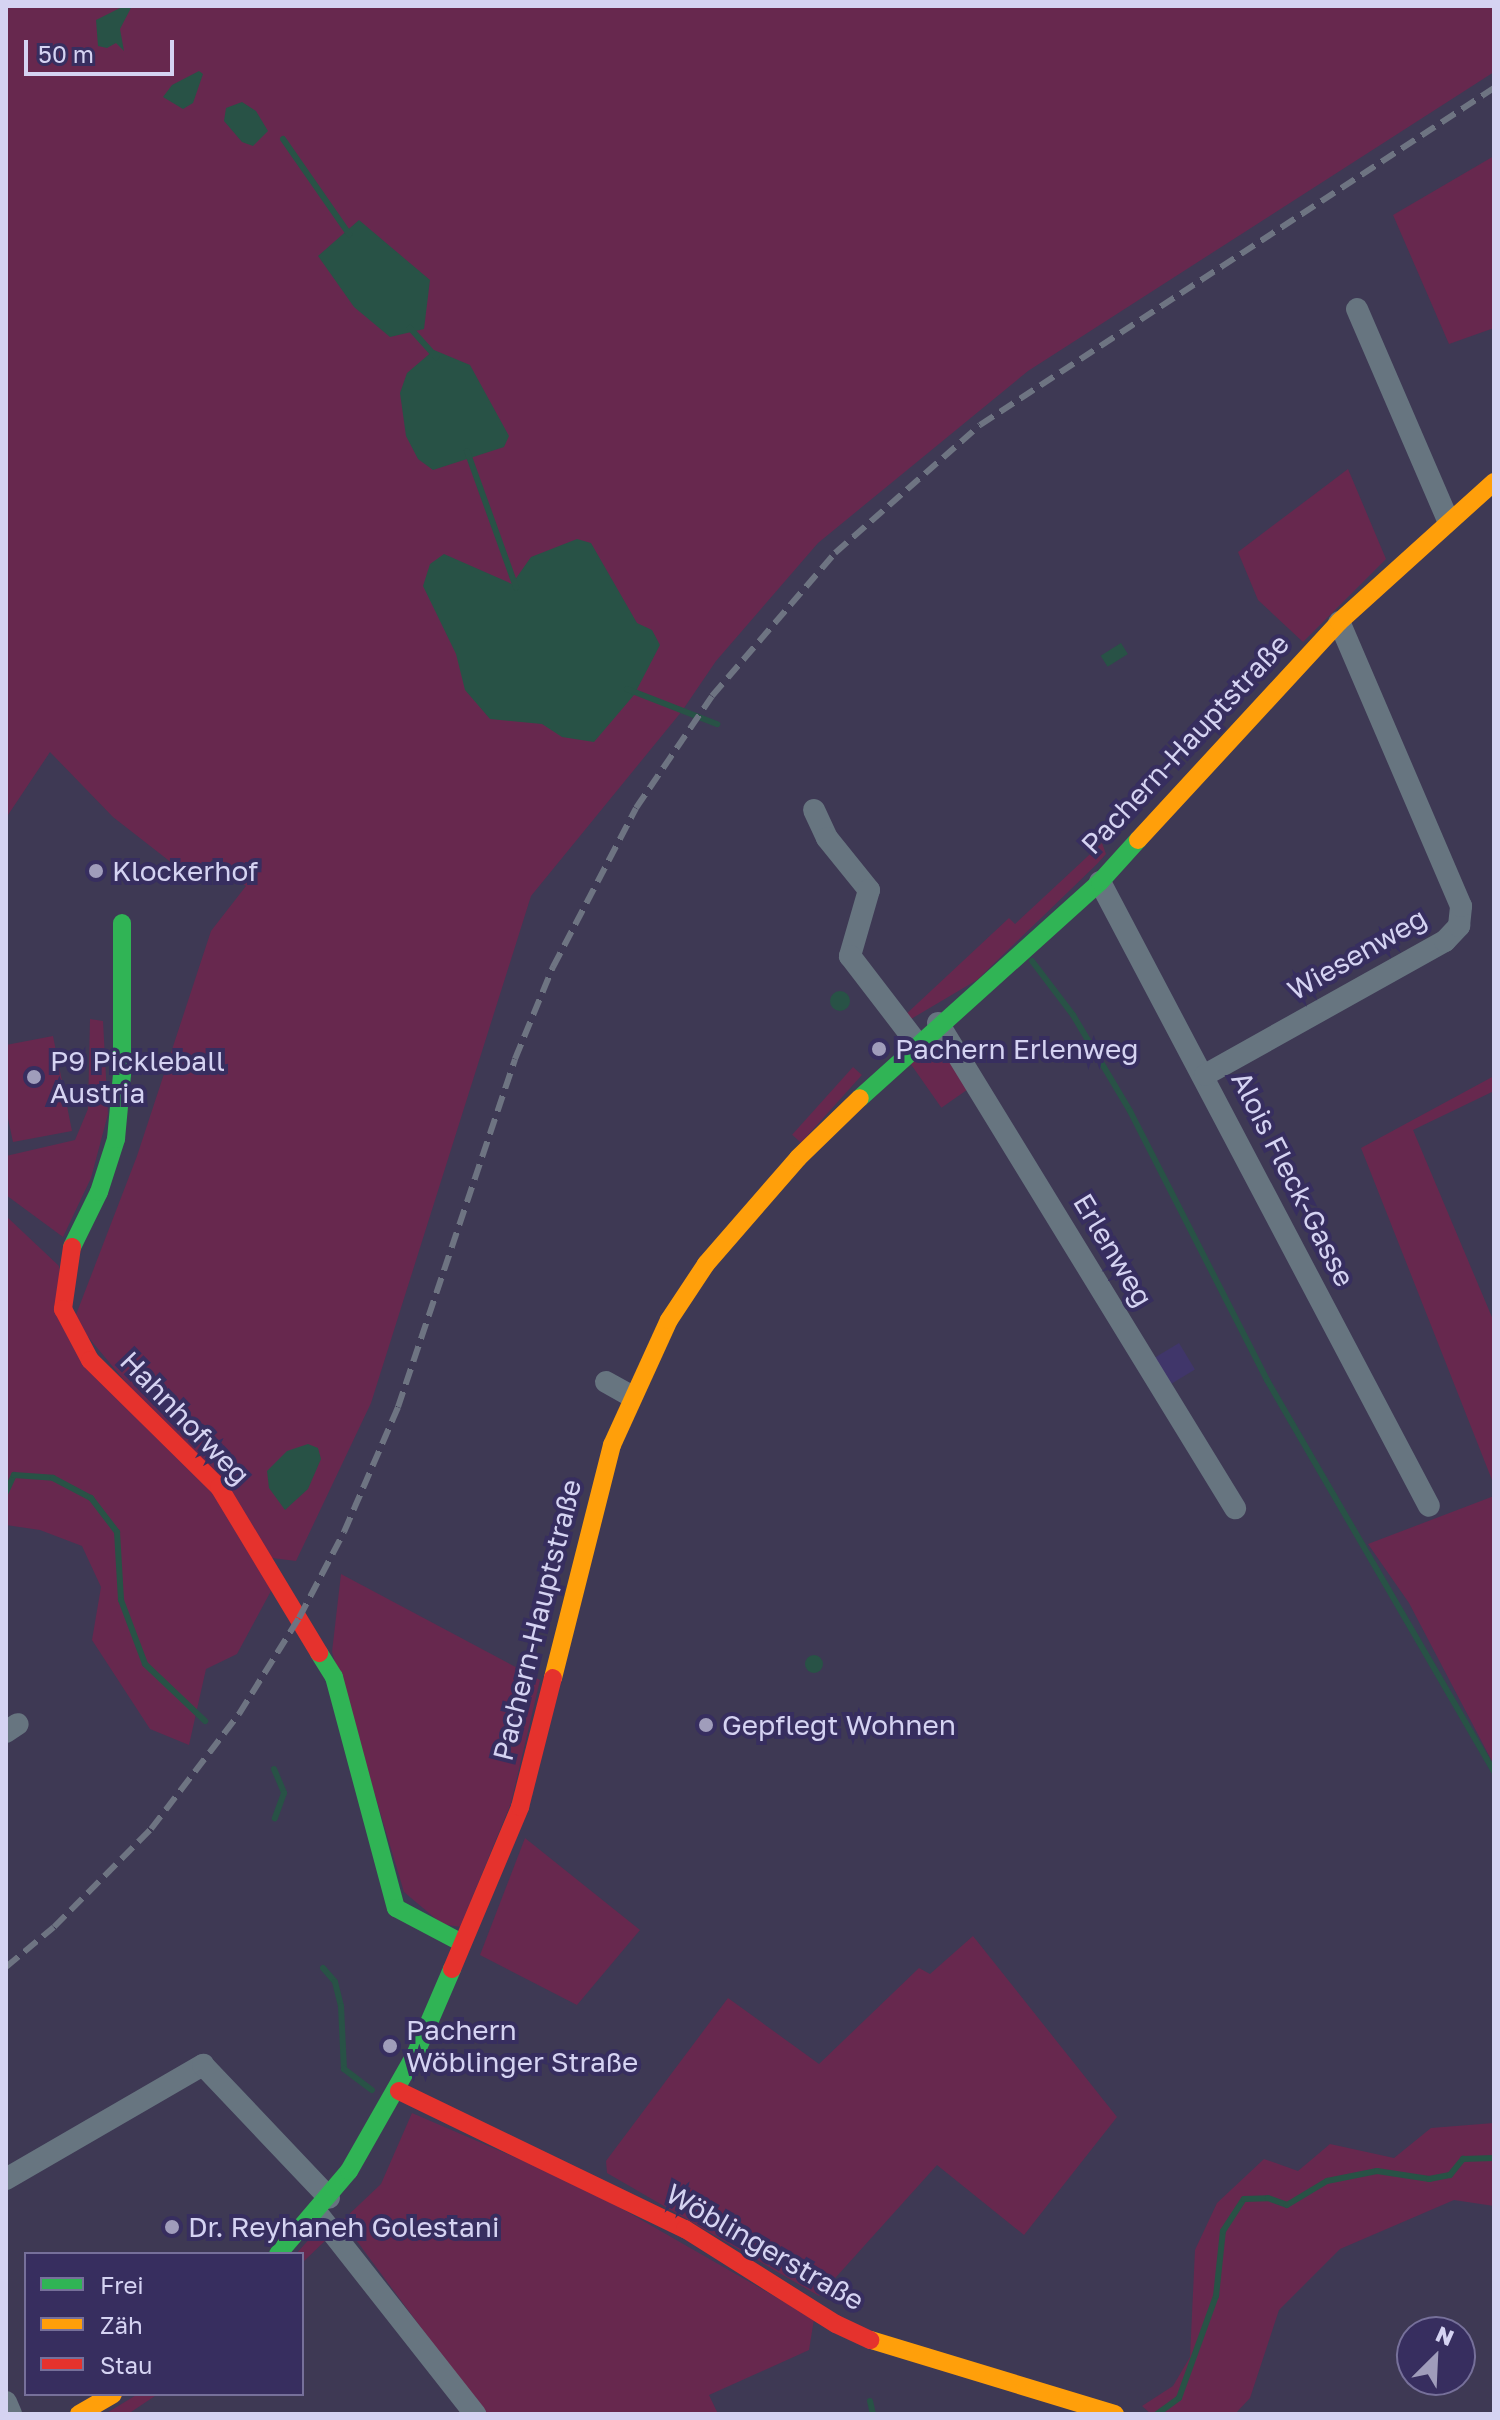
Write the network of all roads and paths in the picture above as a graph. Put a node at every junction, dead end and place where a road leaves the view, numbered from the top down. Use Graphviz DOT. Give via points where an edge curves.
graph roads {
  1 [pos="1357,309"];
  2 [pos="1494,482"];
  3 [pos="1448,520"];
  4 [pos="1339,622"];
  5 [pos="814,810"];
  6 [pos="1100,882"];
  7 [pos="122,923"];
  8 [pos="938,1023"];
  9 [pos="916,1042"];
  10 [pos="1205,1075"];
  11 [pos="606,1382"];
  12 [pos="631,1396"];
  13 [pos="1429,1506"];
  14 [pos="1235,1508"];
  15 [pos="462,1943"];
  16 [pos="399,2091"];
  17 [pos="6,2179"];
  18 [pos="323,2205"];
  19 [pos="280,2252"];
  20 [pos="110,2396"];
  21 [pos="6,2402"];
  22 [pos="11,2414"];
  23 [pos="79,2414"];
  24 [pos="475,2414"];
  25 [pos="1115,2414"];
  1 -- 3 [label="street"];
  2 -- 3 [label="main road, Pachern-Hauptstraße"];
  3 -- 4 [label="main road, Pachern-Hauptstraße"];
  4 -- 6 [label="main road, Pachern-Hauptstraße"];
  4 -- 10 [label="street, Wiesenweg" via="1461,906 1459,926 1445,941"];
  5 -- 9 [label="street" via="827,838 869,890 850,956"];
  6 -- 8 [label="main road, Pachern-Hauptstraße"];
  6 -- 10 [label="street, Alois Fleck-Gasse"];
  7 -- 15 [label="main road, Hahnhofweg" via="122,1074 116,1139 99,1192 70,1251 63,1309 90,1360 219,1487 334,1677 396,1908"];
  8 -- 9 [label="main road, Pachern-Hauptstraße"];
  8 -- 14 [label="street, Erlenweg"];
  9 -- 12 [label="main road, Pachern-Hauptstraße" via="798,1158 713,1255 669,1320"];
  10 -- 13 [label="street, Alois Fleck-Gasse"];
  11 -- 12 [label="street"];
  12 -- 15 [label="main road, Pachern-Hauptstraße" via="576,1573 520,1807"];
  15 -- 16 [label="main road, Pachern-Hauptstraße"];
  16 -- 18 [label="main road, Pachern-Hauptstraße"];
  16 -- 25 [label="main road, Wöblingerstraße" via="685,2229 836,2324 878,2343"];
  17 -- 18 [label="street" via="203,2065"];
  18 -- 19 [label="main road, Pachern-Hauptstraße"];
  18 -- 24 [label="street"];
  20 -- 23 [label="main road"];
  21 -- 22 [label="street"];
}
